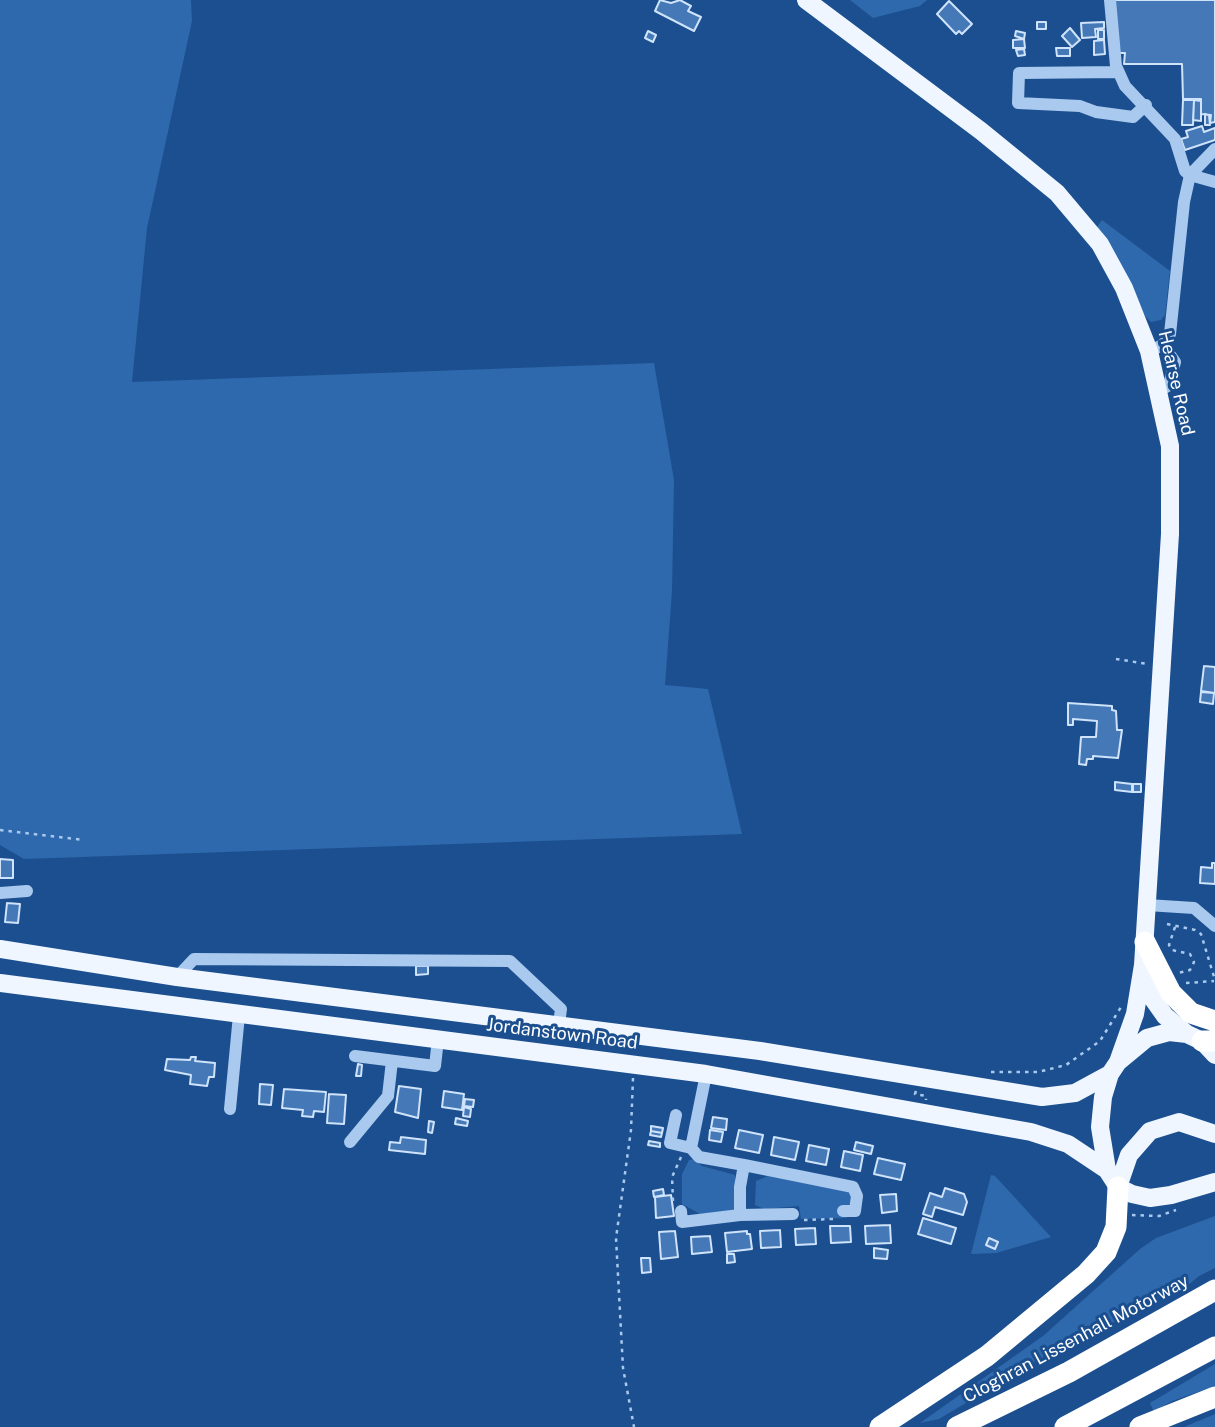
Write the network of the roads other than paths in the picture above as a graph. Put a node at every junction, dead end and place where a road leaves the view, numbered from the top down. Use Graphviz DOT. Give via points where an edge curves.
graph roads {
  1 [pos="806,0"];
  2 [pos="1110,0"];
  3 [pos="1118,72"];
  4 [pos="1146,106"];
  5 [pos="1215,149"];
  6 [pos="1189,175"];
  7 [pos="1215,182"];
  8 [pos="1156,348"];
  9 [pos="27,891"];
  10 [pos="0,893"];
  11 [pos="1147,905"];
  12 [pos="1215,926"];
  13 [pos="1145,942"];
  14 [pos="0,949"];
  15 [pos="1143,965"];
  16 [pos="177,977"];
  17 [pos="0,983"];
  18 [pos="239,1015"];
  19 [pos="1215,1021"];
  20 [pos="559,1024"];
  21 [pos="438,1039"];
  22 [pos="1205,1043"];
  23 [pos="355,1056"];
  24 [pos="392,1061"];
  25 [pos="1114,1068"];
  26 [pos="706,1074"];
  27 [pos="230,1109"];
  28 [pos="676,1115"];
  29 [pos="1215,1134"];
  30 [pos="349,1142"];
  31 [pos="691,1148"];
  32 [pos="744,1166"];
  33 [pos="1113,1179"];
  34 [pos="1215,1182"];
  35 [pos="681,1211"];
  36 [pos="843,1211"];
  37 [pos="793,1214"];
  38 [pos="740,1215"];
  39 [pos="1215,1290"];
  40 [pos="1215,1347"];
  41 [pos="1215,1398"];
  42 [pos="880,1427"];
  43 [pos="957,1427"];
  44 [pos="1065,1427"];
  45 [pos="1140,1427"];
  1 -- 8 [label="main road, Hearse Road" via="1057,193 1100,244"];
  2 -- 3 [label="street"];
  3 -- 4 [label="street"];
  3 -- 4 [label="street" via="1019,73 1018,103 1080,106 1133,117"];
  4 -- 6 [label="street" via="1175,139"];
  5 -- 6 [label="street"];
  6 -- 7 [label="street"];
  6 -- 8 [label="street" via="1170,334"];
  8 -- 11 [label="main road, Hearse Road" via="1170,446 1170,534"];
  9 -- 10 [label="street"];
  11 -- 12 [label="street" via="1194,908"];
  11 -- 13 [label="main road, Hearse Road"];
  13 -- 15 [label="main road, Hearse Road"];
  13 -- 19 [label="highway" via="1171,993 1191,1013"];
  14 -- 16 [label="main road, Jordanstown Road"];
  15 -- 22 [label="main road, Hearse Road" via="1153,999 1165,1016"];
  15 -- 25 [label="main road, Hearse Road" via="1135,1014"];
  16 -- 20 [label="main road, Jordanstown Road"];
  16 -- 20 [label="street" via="194,959 510,961 561,1009"];
  17 -- 18 [label="main road, Jordanstown Road"];
  18 -- 21 [label="main road, Jordanstown Road"];
  18 -- 27 [label="street"];
  20 -- 25 [label="main road, Jordanstown Road" via="1042,1097 1075,1093"];
  21 -- 24 [label="street" via="435,1066"];
  21 -- 26 [label="main road, Jordanstown Road"];
  22 -- 25 [label="main road, Jordanstown Road" via="1168,1032 1147,1038"];
  23 -- 24 [label="street"];
  24 -- 30 [label="street" via="387,1096"];
  25 -- 33 [label="main road, Hearse Road" via="1103,1097 1100,1127"];
  26 -- 31 [label="street"];
  26 -- 33 [label="main road, Jordanstown Road" via="1031,1132 1068,1144"];
  28 -- 31 [label="street" via="670,1143"];
  29 -- 33 [label="main road" via="1180,1122 1150,1131"];
  31 -- 32 [label="street" via="699,1157"];
  32 -- 36 [label="street" via="853,1187 855,1211"];
  32 -- 38 [label="street"];
  33 -- 34 [label="main road, Jordanstown Road" via="1150,1198"];
  33 -- 42 [label="highway" via="1116,1227 1106,1252 1086,1274 987,1356"];
  35 -- 38 [label="street" via="682,1222"];
  37 -- 38 [label="street"];
  39 -- 43 [label="highway, Cloghran Lissenhall Motorway" via="1069,1372"];
  40 -- 44 [label="highway"];
  41 -- 45 [label="highway"];
}
